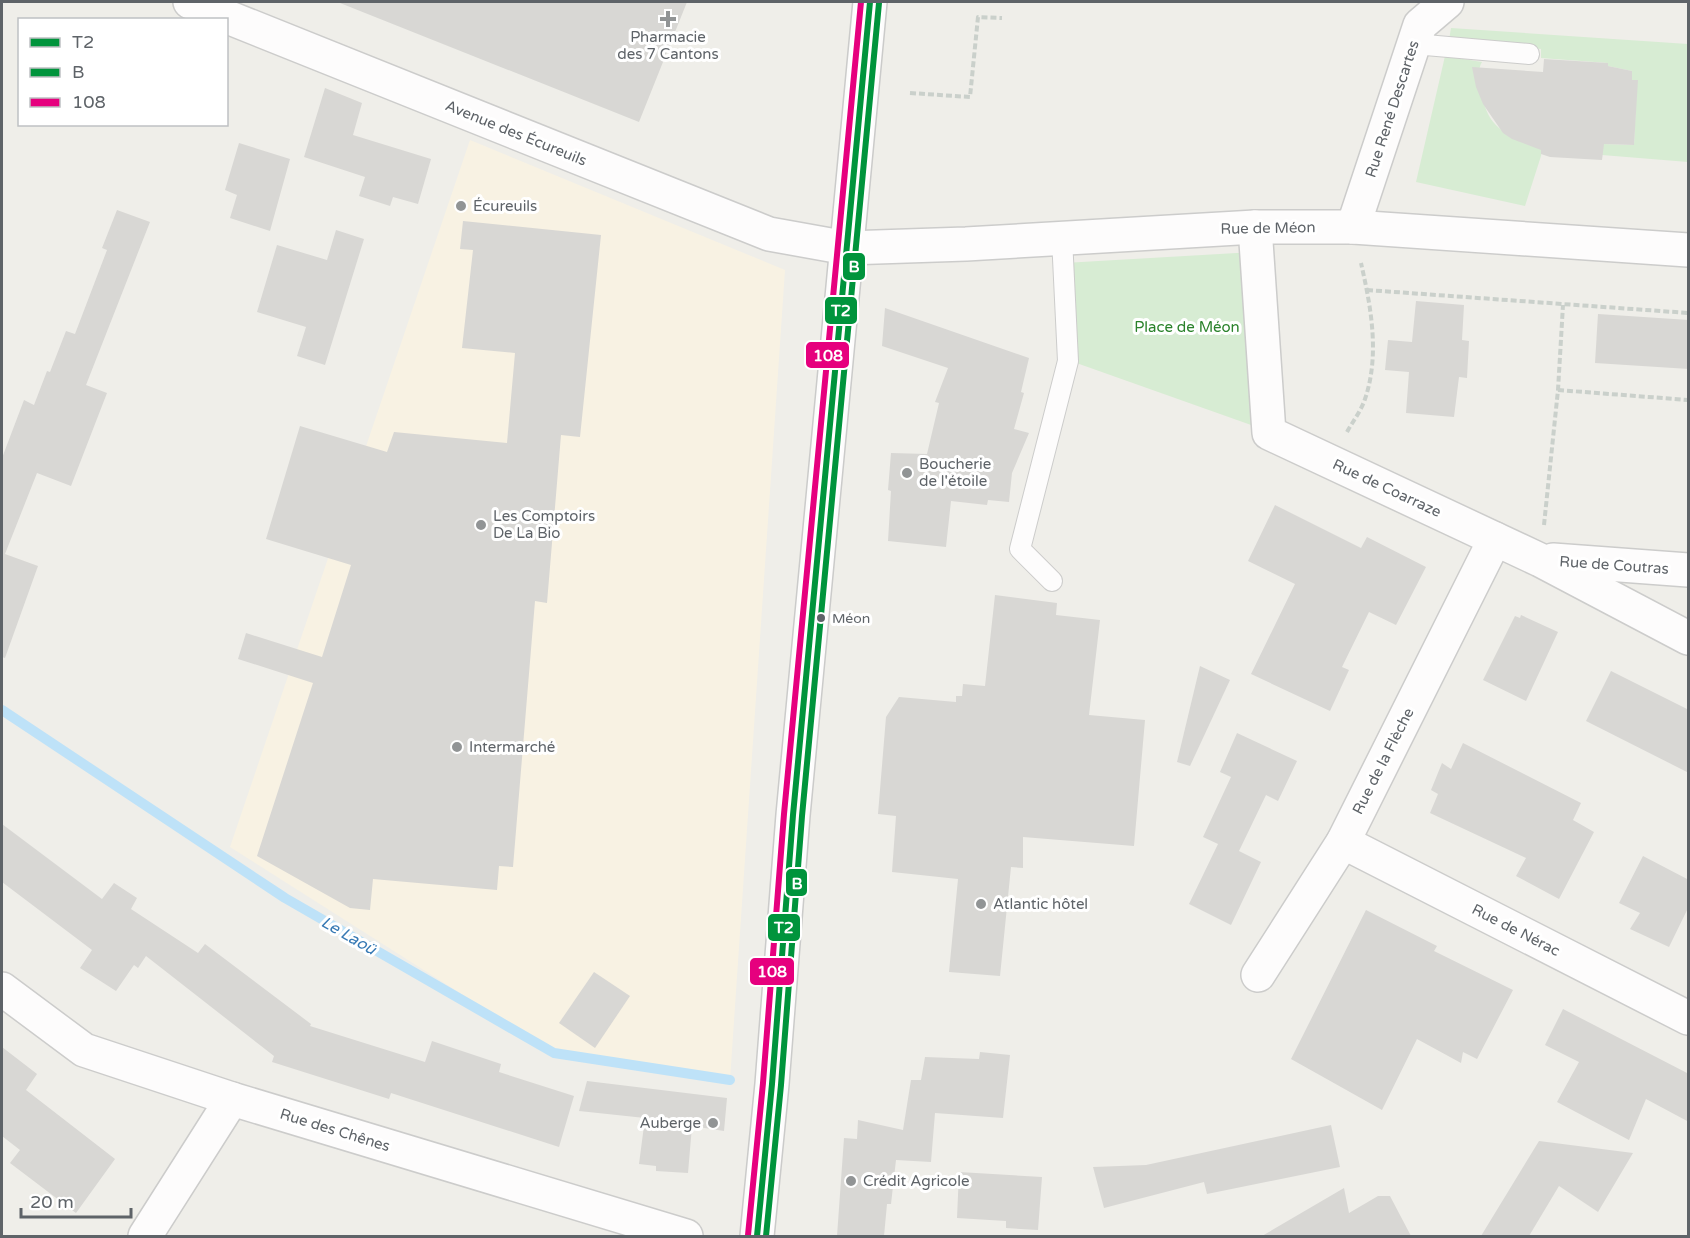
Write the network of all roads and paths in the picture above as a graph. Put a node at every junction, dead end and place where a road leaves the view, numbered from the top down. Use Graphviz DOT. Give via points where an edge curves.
graph roads {
  1 [pos="190,2"];
  2 [pos="870,2"];
  3 [pos="1447,2"];
  4 [pos="1002,18"];
  5 [pos="1414,44"];
  6 [pos="1529,54"];
  7 [pos="910,93"];
  8 [pos="1256,227"];
  9 [pos="1353,227"];
  10 [pos="1062,238"];
  11 [pos="847,248"];
  12 [pos="1689,249"];
  13 [pos="1367,290"];
  14 [pos="1563,304"];
  15 [pos="1689,313"];
  16 [pos="1558,390"];
  17 [pos="1689,400"];
  18 [pos="1331,462"];
  19 [pos="1495,539"];
  20 [pos="1540,560"];
  21 [pos="1689,570"];
  22 [pos="1052,580"];
  23 [pos="1689,638"];
  24 [pos="1342,842"];
  25 [pos="1258,975"];
  26 [pos="2,989"];
  27 [pos="1689,1018"];
  28 [pos="232,1099"];
  29 [pos="145,1236"];
  30 [pos="686,1236"];
  31 [pos="757,1236"];
  1 -- 11 [label="street, Avenue des Écureuils" via="769,234"];
  2 -- 11 [label="street"];
  3 -- 5 [label="street, Rue René Descartes" via="1420,25"];
  4 -- 7 [label="path" via="978,17 970,97"];
  5 -- 6 [label="lane"];
  5 -- 9 [label="street, Rue René Descartes"];
  8 -- 9 [label="street, Rue de Méon"];
  8 -- 10 [label="street, Rue de Méon"];
  8 -- 18 [label="street, Rue de Coarraze" via="1269,433"];
  9 -- 12 [label="street, Rue de Méon"];
  9 -- 13 [label="path"];
  10 -- 11 [label="street, Rue de Méon"];
  10 -- 22 [label="lane" via="1068,362 1020,549"];
  11 -- 31 [label="street"];
  13 -- 14 [label="path"];
  13 -- 18 [label="path" via="1372,318 1372,368 1364,401"];
  14 -- 15 [label="path"];
  14 -- 16 [label="path"];
  16 -- 17 [label="path"];
  16 -- 20 [label="path"];
  18 -- 19 [label="street, Rue de Coarraze"];
  19 -- 20 [label="street, Rue de Coarraze"];
  19 -- 24 [label="street, Rue de la Flèche"];
  20 -- 21 [label="street, Rue de Coutras"];
  20 -- 23 [label="street, Rue de Coarraze"];
  24 -- 25 [label="street, Rue de la Flèche"];
  24 -- 27 [label="street, Rue de Nérac"];
  26 -- 28 [label="street, Rue des Chênes" via="84,1050"];
  28 -- 29 [label="street"];
  28 -- 30 [label="street, Rue des Chênes"];
}
